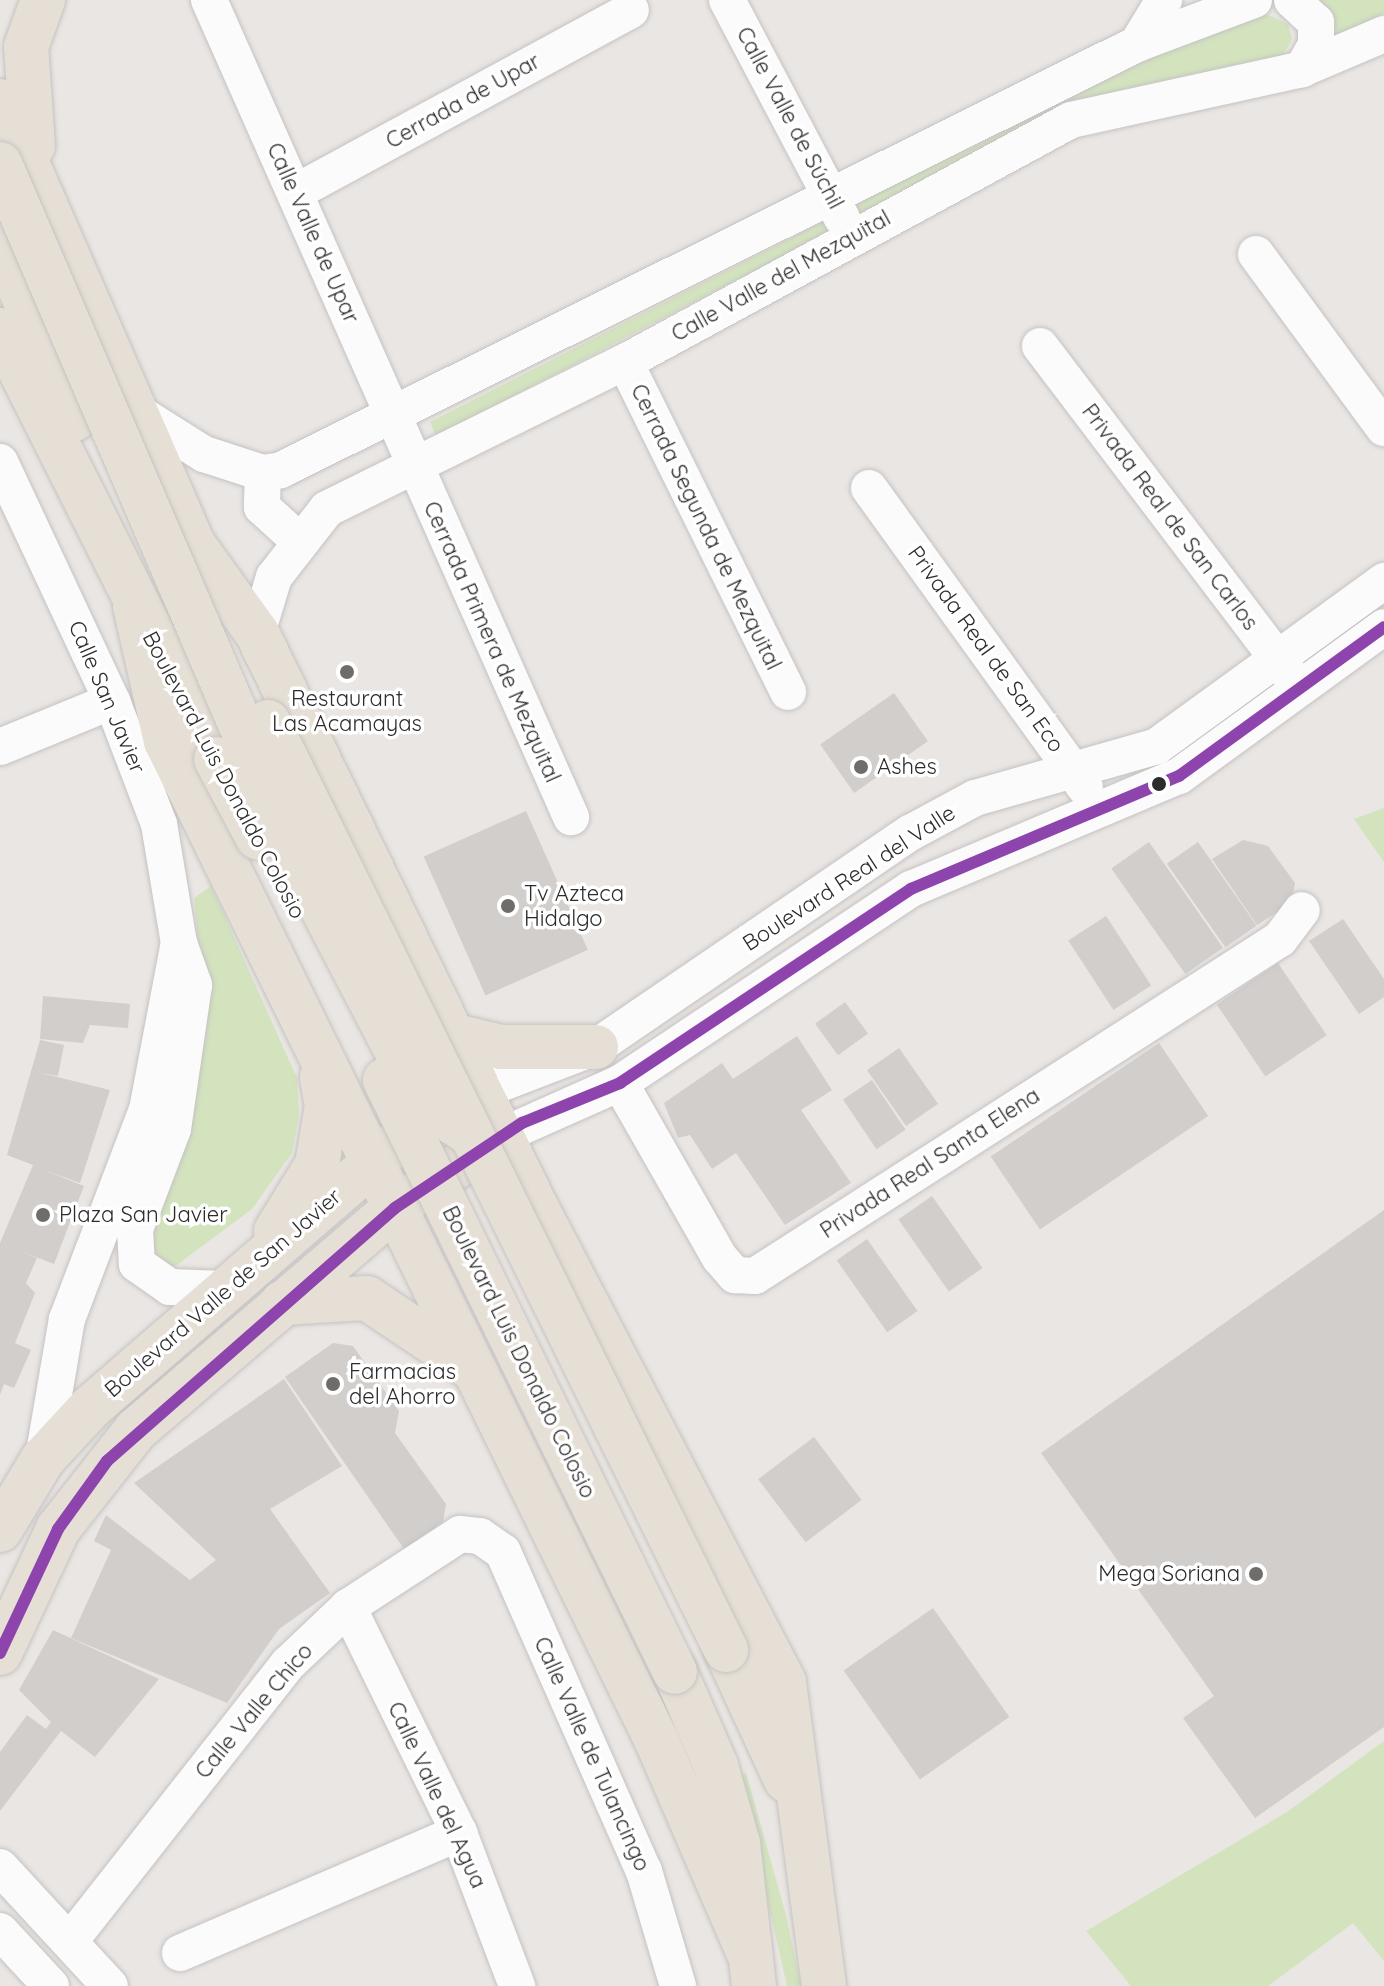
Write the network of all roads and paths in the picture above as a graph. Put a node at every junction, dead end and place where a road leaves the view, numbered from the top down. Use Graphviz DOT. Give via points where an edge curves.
graph roads {
  1 [pos="43,0"];
  2 [pos="209,0"];
  3 [pos="727,0"];
  4 [pos="1164,0"];
  5 [pos="1254,0"];
  6 [pos="1292,0"];
  7 [pos="631,10"];
  8 [pos="1384,34"];
  9 [pos="1137,44"];
  10 [pos="1302,69"];
  11 [pos="0,101"];
  12 [pos="19,172"];
  13 [pos="296,192"];
  14 [pos="832,197"];
  15 [pos="852,237"];
  16 [pos="0,240"];
  17 [pos="1256,254"];
  18 [pos="0,330"];
  19 [pos="1040,346"];
  20 [pos="625,362"];
  21 [pos="134,410"];
  22 [pos="393,417"];
  23 [pos="1384,428"];
  24 [pos="0,462"];
  25 [pos="300,462"];
  26 [pos="413,468"];
  27 [pos="263,473"];
  28 [pos="869,488"];
  29 [pos="327,509"];
  30 [pos="297,539"];
  31 [pos="193,544"];
  32 [pos="114,563"];
  33 [pos="1384,581"];
  34 [pos="135,606"];
  35 [pos="1384,627"];
  36 [pos="257,633"];
  37 [pos="1278,660"];
  38 [pos="1300,689"];
  39 [pos="788,692"];
  40 [pos="112,701"];
  41 [pos="1157,746"];
  42 [pos="0,747"];
  43 [pos="1072,768"];
  44 [pos="1179,776"];
  45 [pos="1102,811"];
  46 [pos="571,817"];
  47 [pos="1302,910"];
  48 [pos="450,1031"];
  49 [pos="596,1047"];
  50 [pos="327,1075"];
  51 [pos="620,1083"];
  52 [pos="479,1092"];
  53 [pos="162,1113"];
  54 [pos="486,1135"];
  55 [pos="370,1160"];
  56 [pos="535,1205"];
  57 [pos="395,1208"];
  58 [pos="137,1264"];
  59 [pos="425,1268"];
  60 [pos="239,1277"];
  61 [pos="81,1293"];
  62 [pos="282,1303"];
  63 [pos="480,1376"];
  64 [pos="43,1459"];
  65 [pos="0,1530"];
  66 [pos="480,1536"];
  67 [pos="348,1607"];
  68 [pos="0,1653"];
  69 [pos="799,1808"];
  70 [pos="459,1833"];
  71 [pos="0,1867"];
  72 [pos="0,1931"];
  73 [pos="70,1941"];
  74 [pos="180,1953"];
  75 [pos="751,1969"];
  76 [pos="51,1986"];
  77 [pos="110,1986"];
  78 [pos="517,1986"];
  79 [pos="678,1986"];
  80 [pos="824,1986"];
  1 -- 12 [label="main road" via="26,47"];
  2 -- 13 [label="street, Calle Valle de Upar"];
  3 -- 14 [label="street, Calle Valle de Súchil"];
  4 -- 9 [label="street"];
  5 -- 9 [label="street, Calle Valle del Mezquital"];
  6 -- 10 [label="street" via="1316,22 1316,45"];
  7 -- 13 [label="street, Cerrada de Upar"];
  8 -- 10 [label="street, Calle Valle del Mezquital"];
  9 -- 14 [label="street, Calle Valle del Mezquital"];
  10 -- 15 [label="street, Calle Valle del Mezquital" via="1071,120"];
  11 -- 12 [label="main road"];
  12 -- 21 [label="main road"];
  12 -- 54 [label="main road, bridge" via="304,873 424,1104"];
  13 -- 22 [label="street, Calle Valle de Upar"];
  14 -- 15 [label="street, Calle Valle de Súchil"];
  14 -- 22 [label="street, Calle Valle del Mezquital"];
  15 -- 20 [label="street, Calle Valle del Mezquital"];
  16 -- 32 [label="main road" via="118,528"];
  17 -- 23 [label="street"];
  18 -- 32 [label="main road, Boulevard Luis Donaldo Colosio"];
  19 -- 37 [label="street, Privada Real de San Carlos"];
  20 -- 26 [label="street, Calle Valle del Mezquital"];
  20 -- 39 [label="street, Cerrada Segunda de Mezquital"];
  21 -- 27 [label="street" via="204,454"];
  21 -- 31 [label="main road"];
  22 -- 25 [label="street, Calle Valle del Mezquital"];
  22 -- 26 [label="street, Calle Valle de Upar"];
  24 -- 40 [label="street, Calle San Javier"];
  25 -- 27 [label="street, Calle Valle del Mezquital"];
  25 -- 29 [label="street" via="325,491"];
  26 -- 29 [label="street, Calle Valle del Mezquital"];
  26 -- 46 [label="street, Cerrada Primera de Mezquital"];
  27 -- 30 [label="street" via="262,507"];
  28 -- 43 [label="street, Privada Real de San Eco"];
  29 -- 30 [label="street, Calle Valle del Mezquital"];
  30 -- 36 [label="street, Calle Valle del Mezquital" via="274,577"];
  31 -- 36 [label="main road"];
  31 -- 54 [label="main road, bridge" via="259,702"];
  32 -- 34 [label="main road, Boulevard Luis Donaldo Colosio"];
  33 -- 37 [label="street, Boulevard Real del Valle"];
  34 -- 50 [label="main road, Boulevard Luis Donaldo Colosio" via="166,741"];
  34 -- 75 [label="main road, Boulevard Luis Donaldo Colosio, bridge" via="367,1043 675,1672 716,1766 738,1843"];
  35 -- 38 [label="street, Boulevard Real del Valle"];
  36 -- 48 [label="main road"];
  37 -- 38 [label="street, Privada Real de San Carlos"];
  37 -- 41 [label="street, Boulevard Real del Valle"];
  38 -- 44 [label="street, Boulevard Real del Valle"];
  40 -- 42 [label="street"];
  40 -- 53 [label="street, Calle San Javier" via="159,824 179,943 178,1034"];
  41 -- 43 [label="street, Boulevard Real del Valle"];
  41 -- 44 [label="street"];
  43 -- 45 [label="street, Privada Real de San Eco"];
  43 -- 49 [label="street, Boulevard Real del Valle" via="975,798 910,833"];
  44 -- 45 [label="street, Boulevard Real del Valle"];
  45 -- 51 [label="street, Boulevard Real del Valle" via="911,889"];
  47 -- 51 [label="street, Privada Real Santa Elena" via="1280,939 755,1276 735,1275 720,1258"];
  48 -- 49 [label="main road" via="501,1047"];
  48 -- 50 [label="main road" via="399,1077"];
  48 -- 52 [label="main road"];
  49 -- 52 [label="street, Boulevard Real del Valle"];
  50 -- 55 [label="main road, Boulevard Luis Donaldo Colosio"];
  50 -- 60 [label="main road" via="317,1165"];
  51 -- 54 [label="street, Boulevard Real del Valle"];
  52 -- 54 [label="main road"];
  52 -- 55 [label="main road, Boulevard Valle de San Javier"];
  53 -- 58 [label="street, Calle San Javier" via="135,1229"];
  53 -- 61 [label="street, Calle San Javier"];
  54 -- 56 [label="main road"];
  54 -- 57 [label="main road, Boulevard Valle de San Javier"];
  54 -- 69 [label="main road, bridge"];
  55 -- 57 [label="main road, Boulevard Luis Donaldo Colosio"];
  55 -- 60 [label="main road, Boulevard Valle de San Javier"];
  56 -- 59 [label="main road" via="473,1225"];
  56 -- 69 [label="main road" via="784,1682"];
  57 -- 59 [label="main road, Boulevard Luis Donaldo Colosio"];
  57 -- 62 [label="main road, Boulevard Valle de San Javier"];
  58 -- 60 [label="street" via="170,1287"];
  58 -- 61 [label="street, Calle San Javier" via="107,1270"];
  59 -- 63 [label="main road, Boulevard Luis Donaldo Colosio"];
  60 -- 64 [label="main road, Boulevard Valle de San Javier"];
  61 -- 64 [label="street, Calle San Javier" via="67,1319"];
  62 -- 63 [label="main road" via="367,1298"];
  62 -- 68 [label="main road, Boulevard Valle de San Javier" via="136,1430 81,1493"];
  63 -- 75 [label="main road, Boulevard Luis Donaldo Colosio" via="657,1741"];
  64 -- 65 [label="main road, Boulevard Valle de San Javier"];
  66 -- 67 [label="street, Calle Valle Chico" via="460,1534"];
  66 -- 79 [label="street, Calle Valle de Tulancingo" via="503,1552 644,1871"];
  67 -- 70 [label="street, Calle Valle del Agua"];
  67 -- 73 [label="street, Calle Valle Chico" via="288,1664"];
  69 -- 80 [label="main road"];
  70 -- 74 [label="street"];
  70 -- 78 [label="street, Calle Valle del Agua"];
  71 -- 73 [label="street"];
  72 -- 76 [label="street"];
  73 -- 77 [label="street"];
}
